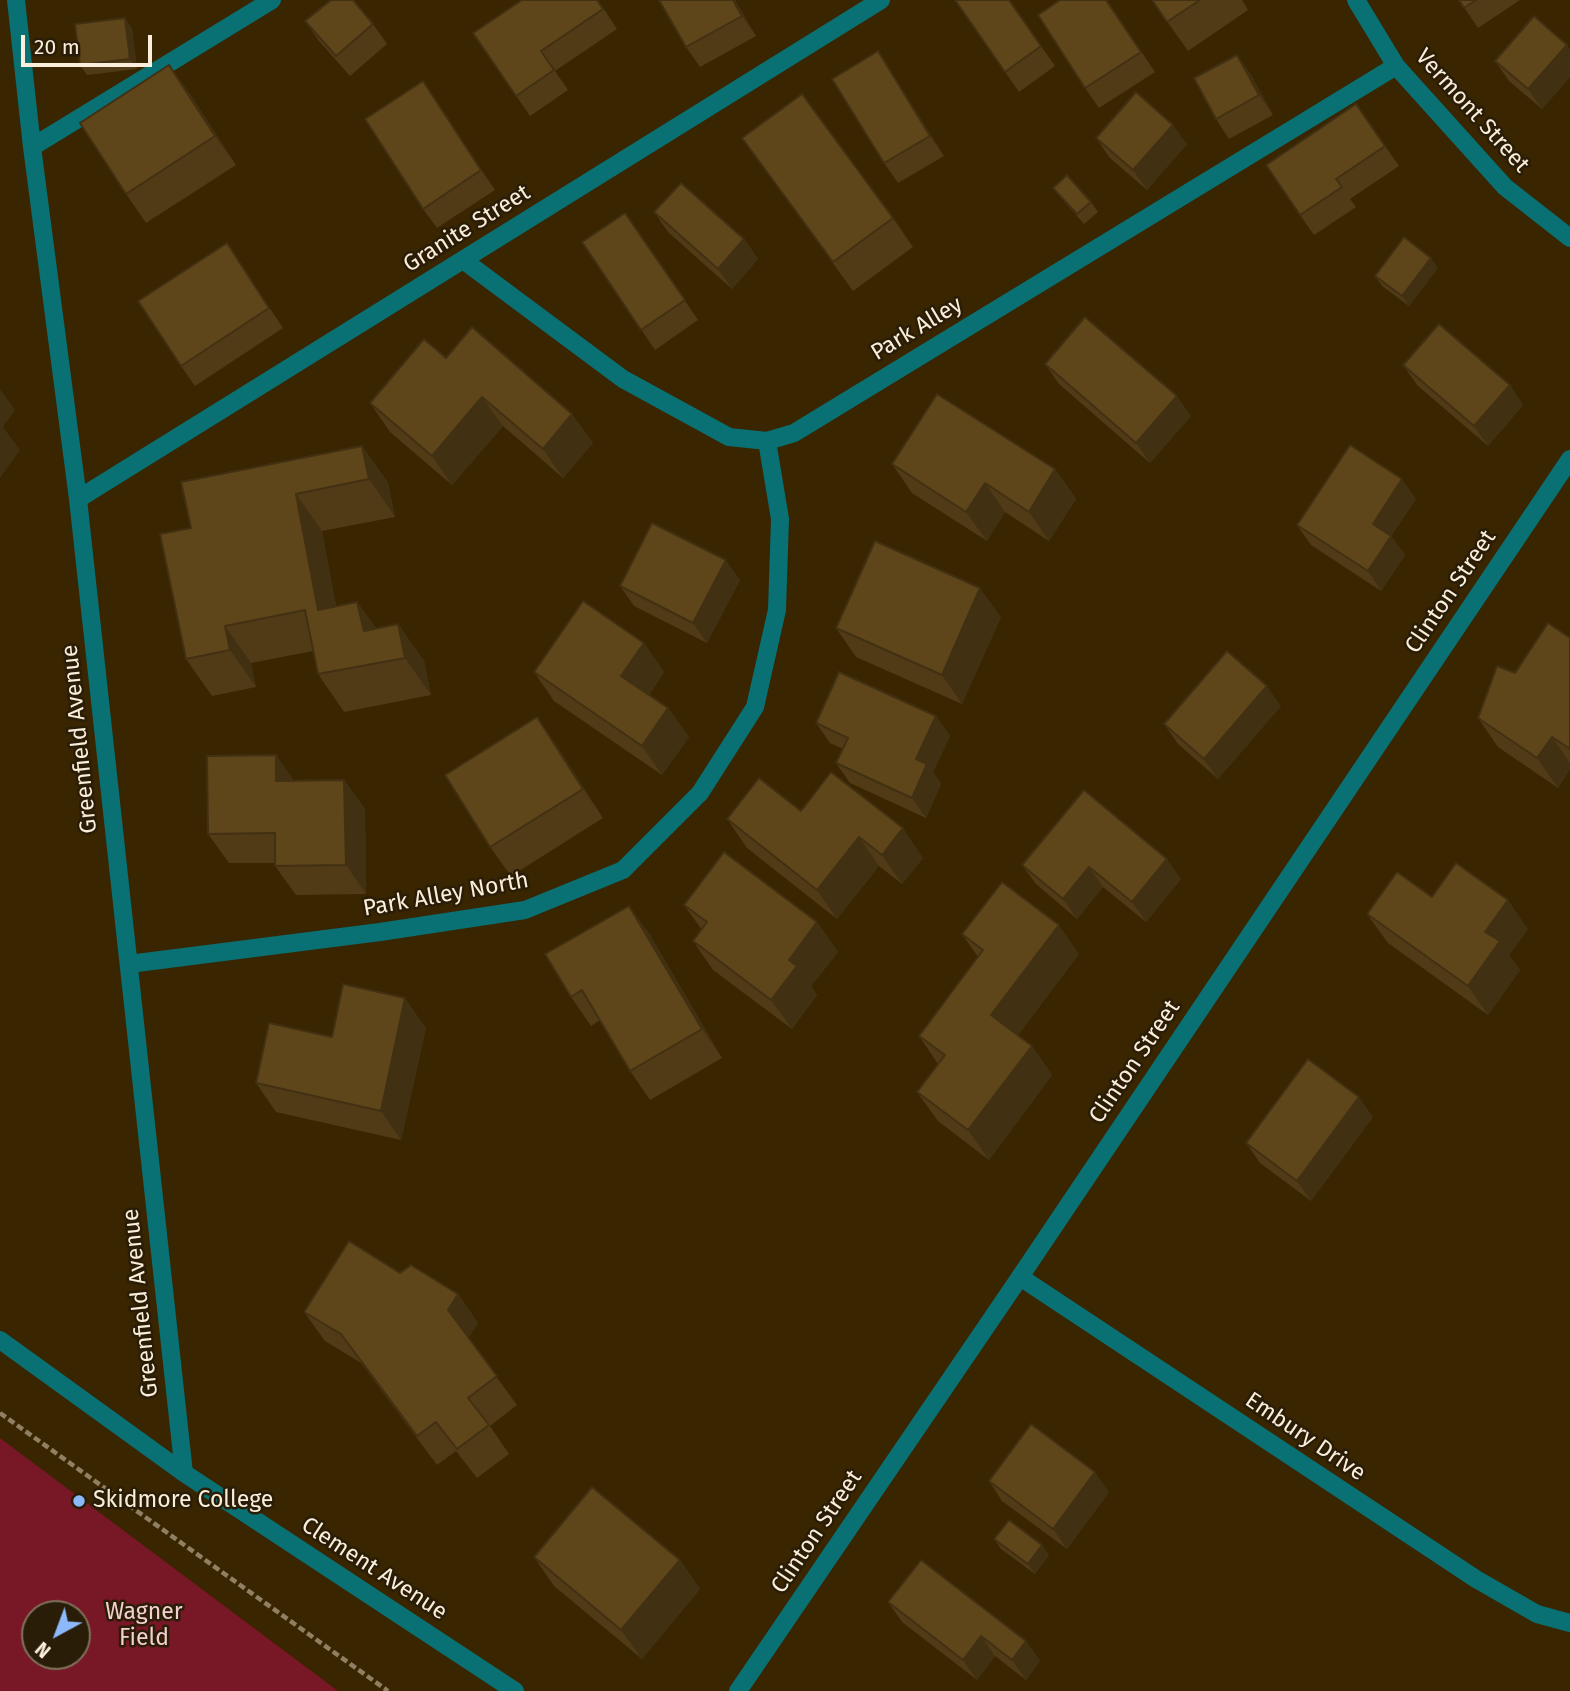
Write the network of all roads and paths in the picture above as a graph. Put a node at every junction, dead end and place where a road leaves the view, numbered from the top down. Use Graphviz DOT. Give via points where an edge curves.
graph roads {
  1 [pos="16,0"];
  2 [pos="272,0"];
  3 [pos="881,0"];
  4 [pos="1356,0"];
  5 [pos="1396,66"];
  6 [pos="32,147"];
  7 [pos="1570,238"];
  8 [pos="463,260"];
  9 [pos="767,441"];
  10 [pos="1570,459"];
  11 [pos="78,499"];
  12 [pos="129,964"];
  13 [pos="1020,1277"];
  14 [pos="0,1340"];
  15 [pos="0,1413"];
  16 [pos="184,1473"];
  17 [pos="1570,1623"];
  18 [pos="388,1691"];
  19 [pos="515,1691"];
  20 [pos="738,1691"];
  1 -- 6 [label="street, Greenfield Avenue"];
  2 -- 6 [label="street"];
  3 -- 8 [label="street, Granite Street"];
  4 -- 5 [label="street, Vermont Street"];
  5 -- 7 [label="street, Vermont Street" via="1505,187"];
  5 -- 9 [label="street, Park Alley" via="794,433"];
  6 -- 11 [label="street, Greenfield Avenue"];
  8 -- 9 [label="street, Park Alley" via="623,379 729,437"];
  8 -- 11 [label="street, Granite Street"];
  9 -- 12 [label="street, Park Alley North" via="780,519 778,610 755,707 700,793 623,870 525,910"];
  10 -- 13 [label="street, Clinton Street"];
  11 -- 12 [label="street, Greenfield Avenue"];
  12 -- 16 [label="street, Greenfield Avenue"];
  13 -- 17 [label="street, Embury Drive" via="1476,1579 1537,1614"];
  13 -- 20 [label="street, Clinton Street"];
  14 -- 16 [label="street, Clement Avenue"];
  15 -- 18 [label="path"];
  16 -- 19 [label="street, Clement Avenue"];
}
